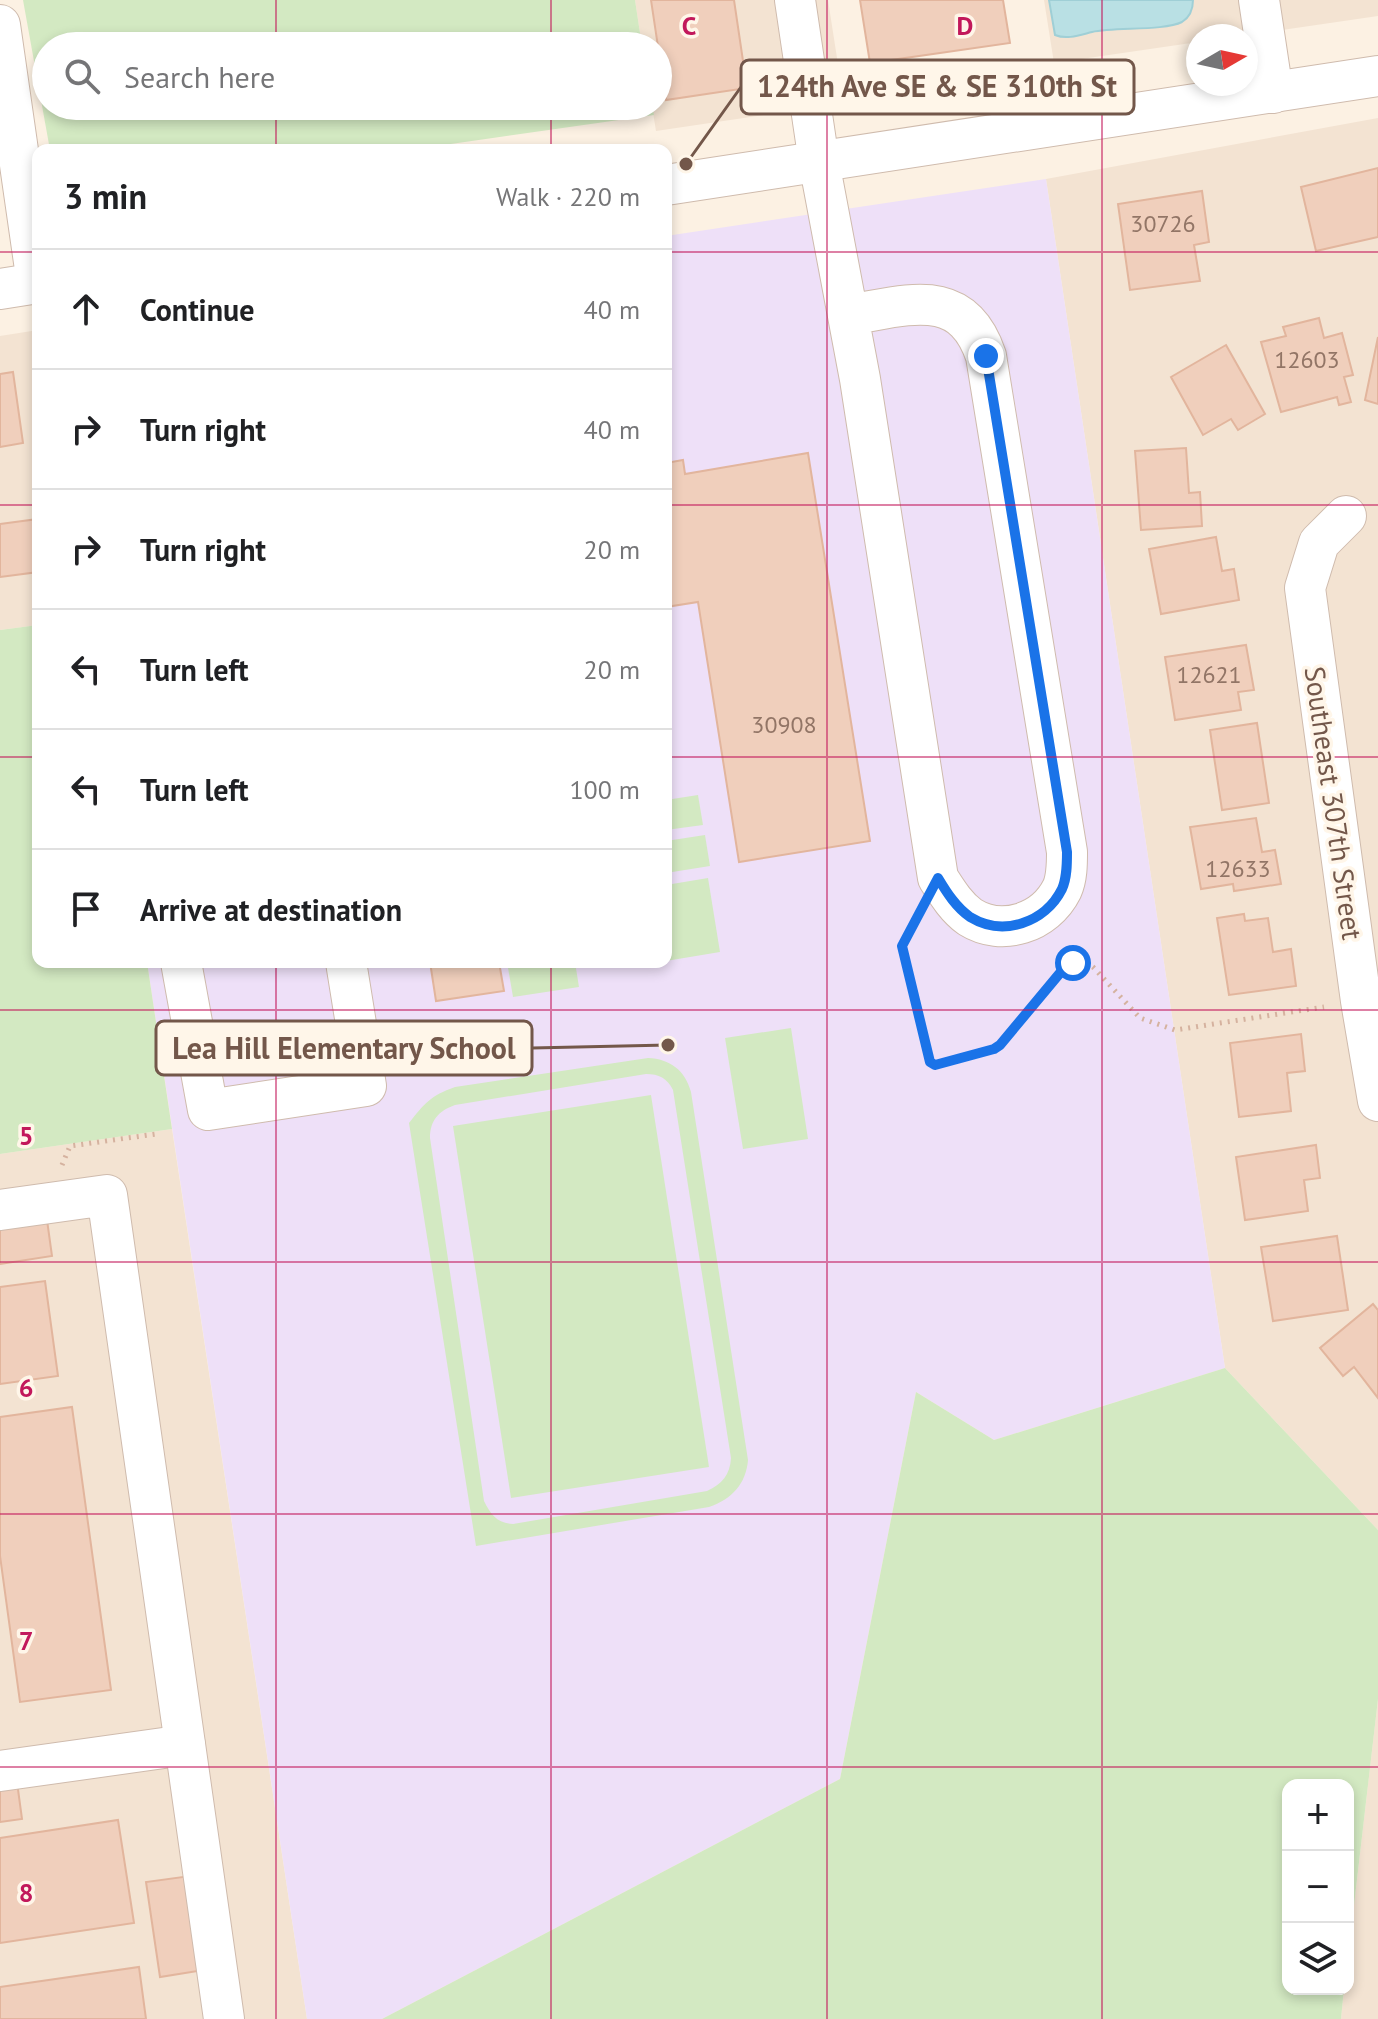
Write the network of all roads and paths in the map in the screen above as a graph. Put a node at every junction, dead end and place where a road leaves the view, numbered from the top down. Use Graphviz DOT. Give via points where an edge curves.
graph roads {
  1 [pos="795,0"];
  2 [pos="1259,0"];
  3 [pos="0,25"];
  4 [pos="1378,76"];
  5 [pos="1273,93"];
  6 [pos="819,162"];
  7 [pos="672,184"];
  8 [pos="32,242"];
  9 [pos="32,284"];
  10 [pos="0,289"];
  11 [pos="848,315"];
  12 [pos="1346,516"];
  13 [pos="938,878"];
  14 [pos="182,968"];
  15 [pos="347,968"];
  16 [pos="1361,1001"];
  17 [pos="1378,1101"];
  18 [pos="156,1134"];
  19 [pos="54,1202"];
  20 [pos="0,1210"];
  21 [pos="185,1745"];
  22 [pos="0,1771"];
  23 [pos="224,2019"];
  1 -- 6 [label="street"];
  2 -- 5 [label="street"];
  3 -- 8 [label="street"];
  4 -- 5 [label="street"];
  5 -- 6 [label="street"];
  6 -- 7 [label="street"];
  6 -- 11 [label="street"];
  9 -- 10 [label="street"];
  11 -- 13 [label="street"];
  11 -- 13 [label="street" via="939,305 956,312 980,339 1067,852 1063,887 1053,903 1040,915 1006,927 971,918"];
  12 -- 16 [label="street, Southeast 307th Street" via="1319,543 1305,588"];
  13 -- 16 [label="path" via="902,946 926,1053 935,1065 1000,1045 1065,967 1085,961 1140,1018 1175,1030"];
  14 -- 15 [label="street" via="208,1110 366,1086"];
  16 -- 17 [label="street, Southeast 307th Street"];
  18 -- 19 [label="path" via="70,1146"];
  19 -- 20 [label="street"];
  19 -- 21 [label="street" via="107,1195"];
  21 -- 22 [label="street"];
  21 -- 23 [label="street"];
}
